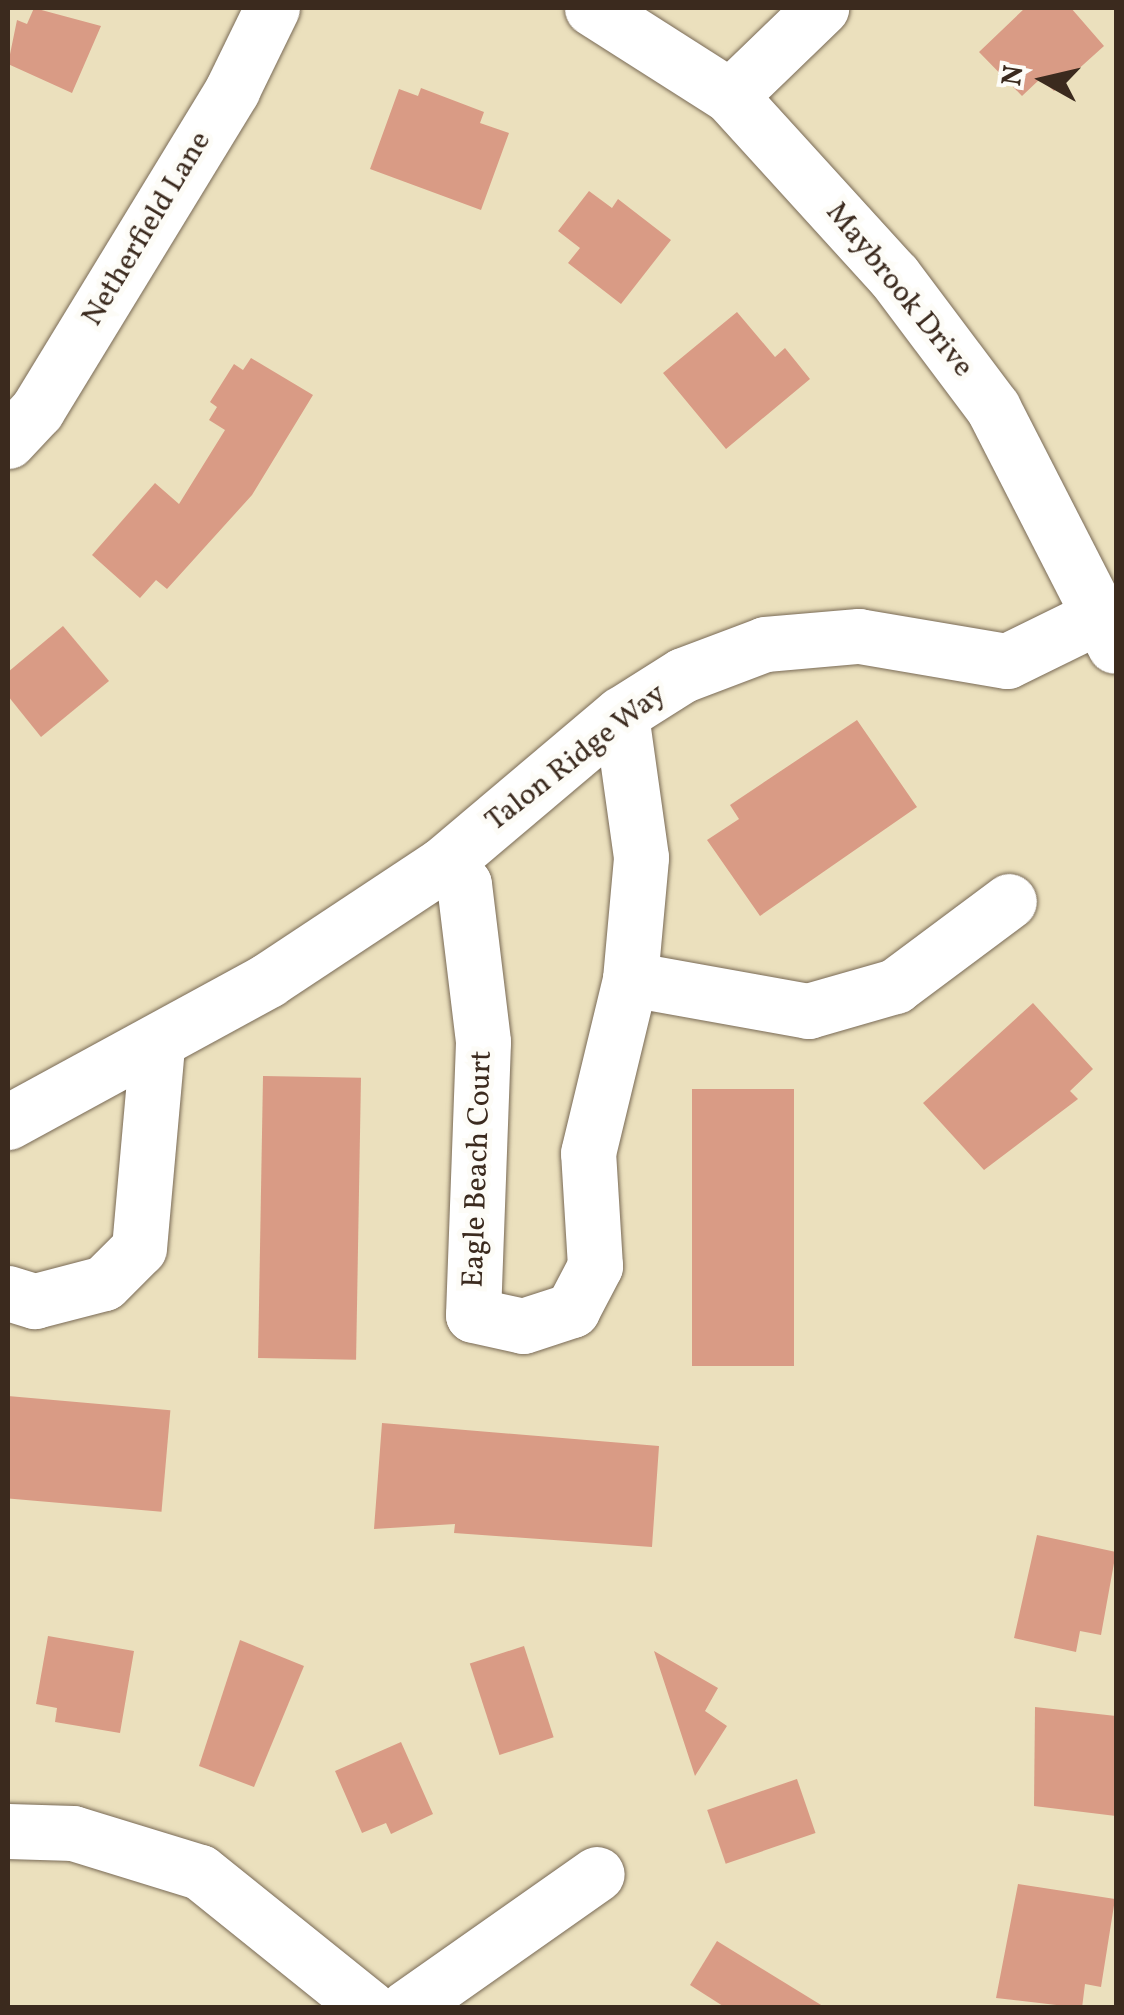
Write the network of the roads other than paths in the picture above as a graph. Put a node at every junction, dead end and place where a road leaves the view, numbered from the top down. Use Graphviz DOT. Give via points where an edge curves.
graph roads {
  1 [pos="272,8"];
  2 [pos="592,8"];
  3 [pos="821,8"];
  4 [pos="730,96"];
  5 [pos="8,442"];
  6 [pos="1107,633"];
  7 [pos="621,714"];
  8 [pos="442,865"];
  9 [pos="1010,901"];
  10 [pos="630,978"];
  11 [pos="157,1045"];
  12 [pos="8,1122"];
  13 [pos="8,1292"];
  14 [pos="8,1830"];
  15 [pos="597,1874"];
  16 [pos="368,2008"];
  17 [pos="406,2008"];
  1 -- 5 [label="street, Netherfield Lane" via="130,259 37,410"];
  2 -- 4 [label="street, Maybrook Drive"];
  3 -- 4 [label="street"];
  4 -- 6 [label="street, Maybrook Drive" via="894,276 993,408"];
  6 -- 7 [label="street, Talon Ridge Way" via="1007,661 859,636 765,644 683,675"];
  7 -- 8 [label="street, Talon Ridge Way"];
  7 -- 10 [label="street, Eagle Beach Court" via="641,857"];
  8 -- 10 [label="street, Eagle Beach Court" via="464,884 484,1042 473,1315 524,1326 572,1310 595,1266 588,1153"];
  8 -- 11 [label="street, Talon Ridge Way"];
  9 -- 10 [label="street" via="895,986 808,1011"];
  11 -- 12 [label="street, Talon Ridge Way"];
  11 -- 13 [label="street" via="140,1248 104,1282 35,1301"];
  14 -- 16 [label="street" via="73,1834 200,1872"];
  15 -- 17 [label="street"];
}
